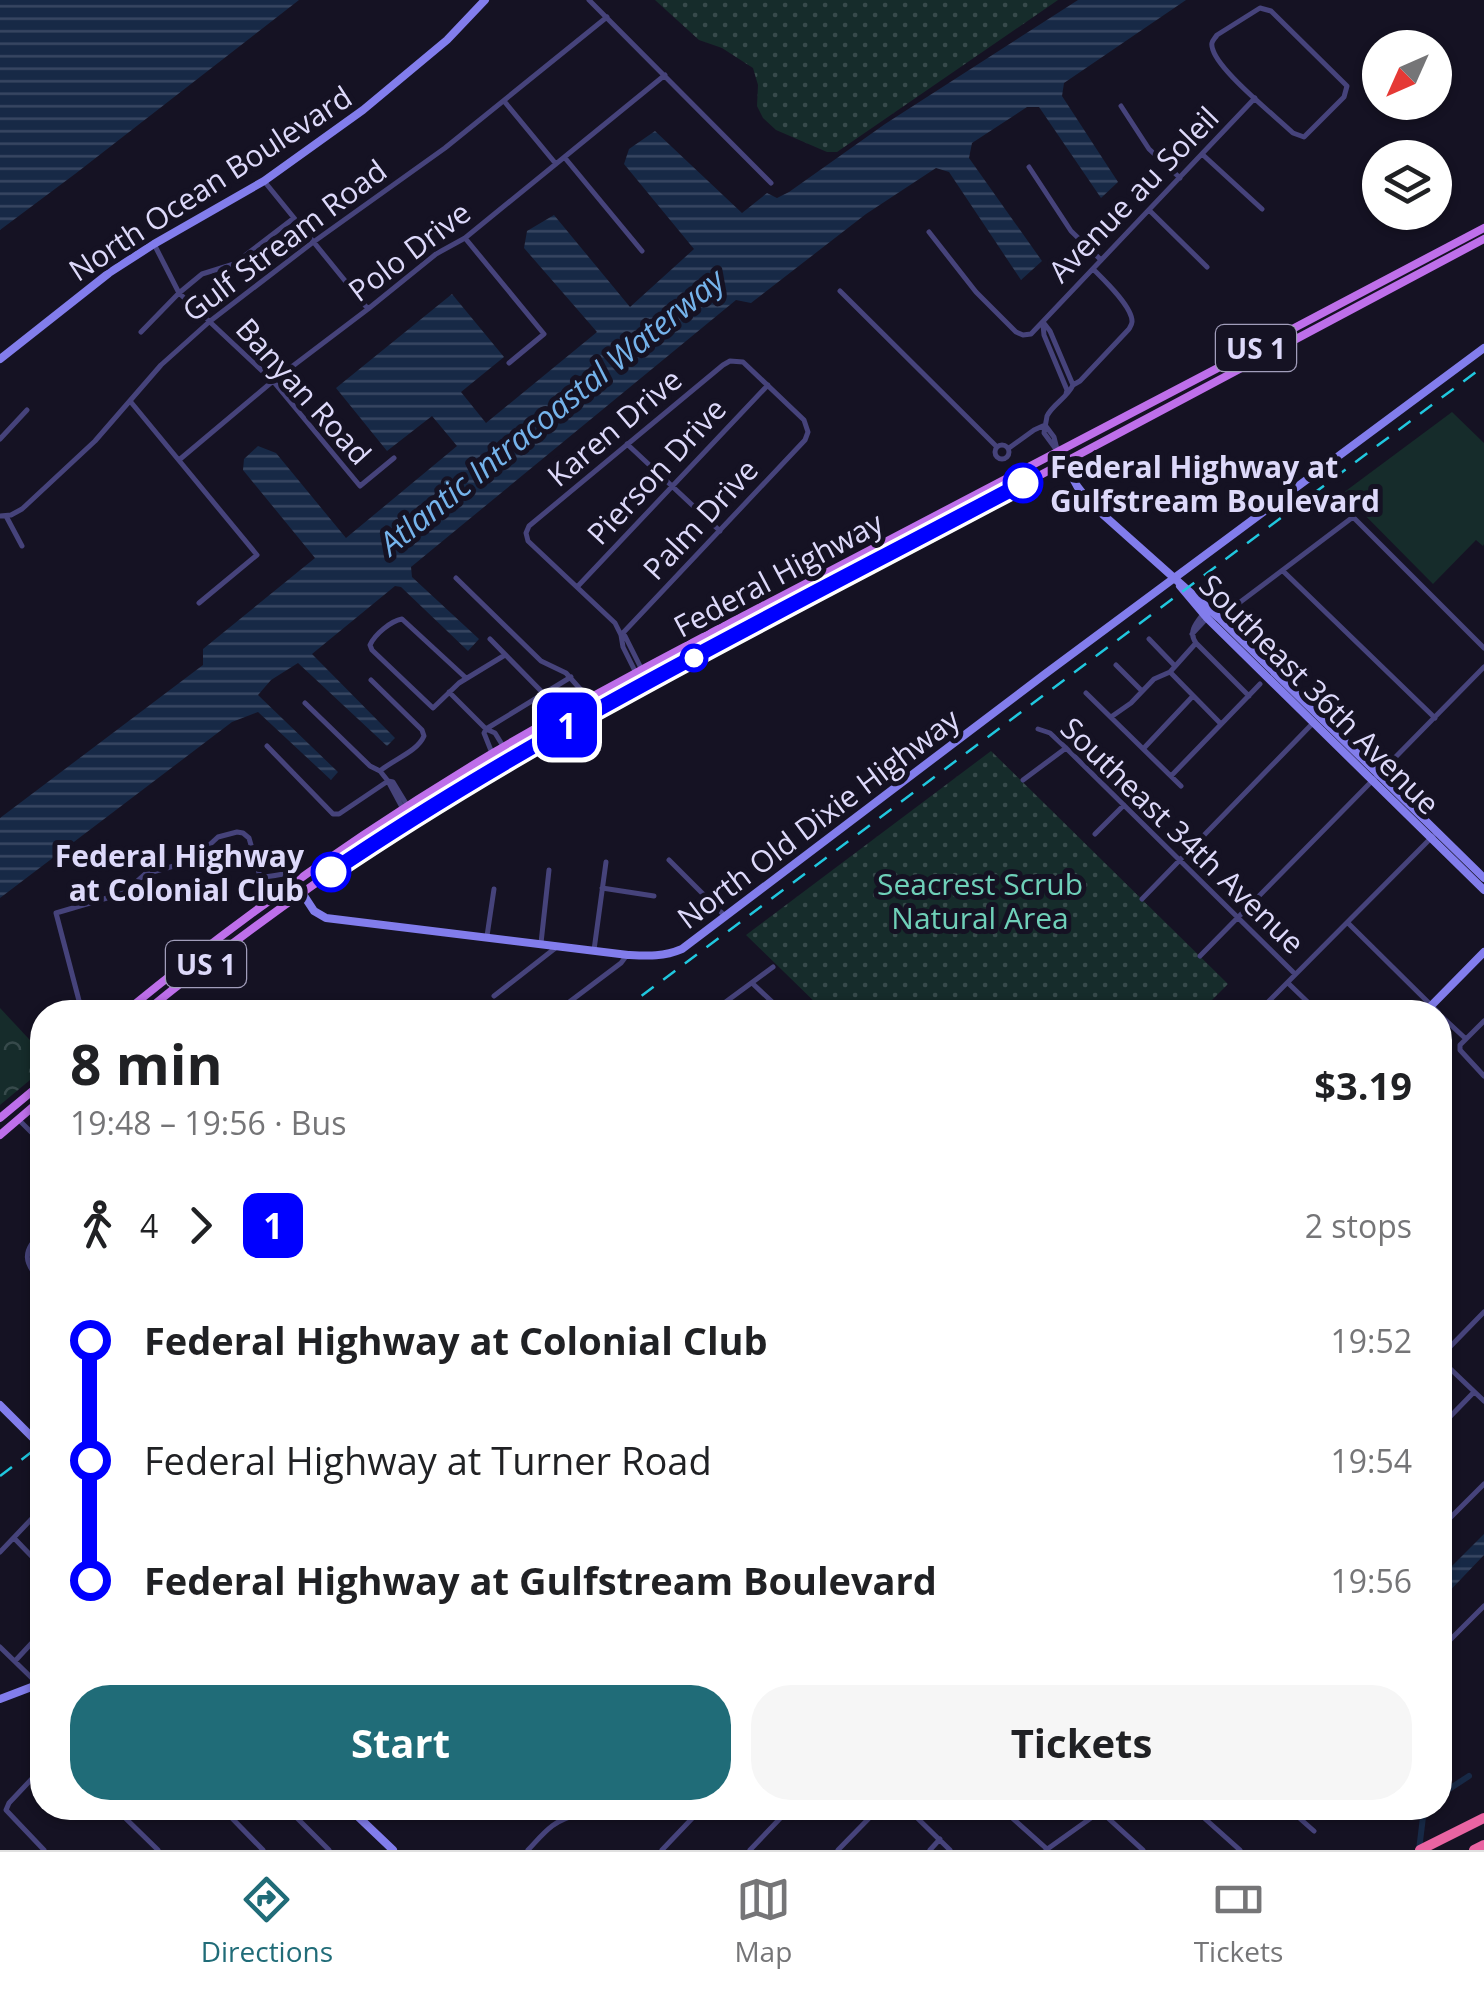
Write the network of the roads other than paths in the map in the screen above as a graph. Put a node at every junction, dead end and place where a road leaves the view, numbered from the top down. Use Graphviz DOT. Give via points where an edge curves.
graph roads {
  1 [pos="485,0"];
  2 [pos="589,0"];
  3 [pos="607,18"];
  4 [pos="665,75"];
  5 [pos="1255,98"];
  6 [pos="504,100"];
  7 [pos="1121,106"];
  8 [pos="1202,154"];
  9 [pos="565,158"];
  10 [pos="557,164"];
  11 [pos="1029,167"];
  12 [pos="1180,178"];
  13 [pos="264,181"];
  14 [pos="772,183"];
  15 [pos="1262,209"];
  16 [pos="1149,210"];
  17 [pos="294,218"];
  18 [pos="928,232"];
  19 [pos="1484,234"];
  20 [pos="465,238"];
  21 [pos="312,243"];
  22 [pos="154,244"];
  23 [pos="642,252"];
  24 [pos="1102,260"];
  25 [pos="1206,267"];
  26 [pos="1093,269"];
  27 [pos="840,291"];
  28 [pos="180,292"];
  29 [pos="368,310"];
  30 [pos="209,322"];
  31 [pos="1043,322"];
  32 [pos="141,332"];
  33 [pos="1484,348"];
  34 [pos="1238,358"];
  35 [pos="0,359"];
  36 [pos="509,363"];
  37 [pos="1222,366"];
  38 [pos="1231,373"];
  39 [pos="273,381"];
  40 [pos="1073,384"];
  41 [pos="768,385"];
  42 [pos="1208,385"];
  43 [pos="1066,397"];
  44 [pos="130,401"];
  45 [pos="28,410"];
  46 [pos="1045,425"];
  47 [pos="0,439"];
  48 [pos="627,444"];
  49 [pos="996,448"];
  50 [pos="1008,448"];
  51 [pos="1061,457"];
  52 [pos="394,458"];
  53 [pos="179,460"];
  54 [pos="672,486"];
  55 [pos="3,516"];
  56 [pos="927,520"];
  57 [pos="720,531"];
  58 [pos="905,532"];
  59 [pos="917,540"];
  60 [pos="22,546"];
  61 [pos="850,561"];
  62 [pos="1282,570"];
  63 [pos="857,572"];
  64 [pos="456,578"];
  65 [pos="1176,578"];
  66 [pos="577,587"];
  67 [pos="199,603"];
  68 [pos="777,614"];
  69 [pos="1210,614"];
  70 [pos="622,635"];
  71 [pos="490,639"];
  72 [pos="1149,639"];
  73 [pos="1196,643"];
  74 [pos="1484,648"];
  75 [pos="506,655"];
  76 [pos="1116,665"];
  77 [pos="1175,666"];
  78 [pos="1484,666"];
  79 [pos="1170,672"];
  80 [pos="639,673"];
  81 [pos="571,677"];
  82 [pos="466,678"];
  83 [pos="371,680"];
  84 [pos="645,684"];
  85 [pos="1260,684"];
  86 [pos="1142,691"];
  87 [pos="449,692"];
  88 [pos="1086,692"];
  89 [pos="543,693"];
  90 [pos="1193,696"];
  91 [pos="1249,696"];
  92 [pos="590,699"];
  93 [pos="306,702"];
  94 [pos="1111,717"];
  95 [pos="1434,718"];
  96 [pos="1317,720"];
  97 [pos="1221,724"];
  98 [pos="486,729"];
  99 [pos="1038,729"];
  100 [pos="267,746"];
  101 [pos="504,747"];
  102 [pos="1066,748"];
  103 [pos="1143,748"];
  104 [pos="492,754"];
  105 [pos="380,770"];
  106 [pos="1171,776"];
  107 [pos="1376,778"];
  108 [pos="1022,780"];
  109 [pos="388,781"];
  110 [pos="1181,786"];
  111 [pos="431,791"];
  112 [pos="1124,805"];
  113 [pos="405,808"];
  114 [pos="420,813"];
  115 [pos="397,828"];
  116 [pos="1095,834"];
  117 [pos="1434,835"];
  118 [pos="669,860"];
  119 [pos="1180,860"];
  120 [pos="606,862"];
  121 [pos="549,870"];
  122 [pos="1484,878"];
  123 [pos="295,882"];
  124 [pos="602,888"];
  125 [pos="494,889"];
  126 [pos="1484,890"];
  127 [pos="302,892"];
  128 [pos="654,896"];
  129 [pos="1142,899"];
  130 [pos="724,916"];
  131 [pos="1238,918"];
  132 [pos="1347,922"];
  133 [pos="487,936"];
  134 [pos="541,943"];
  135 [pos="559,946"];
  136 [pos="594,950"];
  137 [pos="1484,952"];
  138 [pos="628,954"];
  139 [pos="1200,956"];
  140 [pos="772,966"];
  141 [pos="1296,974"];
  142 [pos="1287,982"];
  143 [pos="752,983"];
  144 [pos="494,996"];
  145 [pos="79,1000"];
  146 [pos="141,1000"];
  147 [pos="161,1000"];
  148 [pos="572,1000"];
  149 [pos="729,1000"];
  150 [pos="770,1000"];
  151 [pos="1270,1000"];
  152 [pos="1306,1000"];
  153 [pos="1423,1000"];
  154 [pos="1443,1000"];
  155 [pos="1484,1021"];
  156 [pos="1452,1027"];
  157 [pos="1466,1040"];
  158 [pos="1484,1076"];
  159 [pos="30,1094"];
  160 [pos="30,1096"];
  161 [pos="10,1109"];
  162 [pos="30,1109"];
  163 [pos="0,1118"];
  164 [pos="18,1119"];
  165 [pos="0,1131"];
  166 [pos="30,1132"];
  167 [pos="1484,1312"];
  168 [pos="1452,1345"];
  169 [pos="1452,1371"];
  170 [pos="1474,1392"];
  171 [pos="1484,1401"];
  172 [pos="0,1404"];
  173 [pos="1452,1415"];
  174 [pos="30,1435"];
  175 [pos="1484,1484"];
  176 [pos="1452,1516"];
  177 [pos="30,1521"];
  178 [pos="14,1538"];
  179 [pos="0,1552"];
  180 [pos="30,1554"];
  181 [pos="1484,1606"];
  182 [pos="1452,1638"];
  183 [pos="30,1645"];
  184 [pos="0,1647"];
  185 [pos="15,1661"];
  186 [pos="30,1674"];
  187 [pos="30,1687"];
  188 [pos="0,1699"];
  189 [pos="30,1781"];
  190 [pos="1484,1818"];
  191 [pos="127,1820"];
  192 [pos="234,1820"];
  193 [pos="301,1820"];
  194 [pos="362,1820"];
  195 [pos="558,1820"];
  196 [pos="691,1820"];
  197 [pos="779,1820"];
  198 [pos="867,1820"];
  199 [pos="920,1820"];
  200 [pos="1015,1820"];
  201 [pos="1087,1820"];
  202 [pos="1112,1820"];
  203 [pos="1206,1820"];
  204 [pos="1302,1820"];
  205 [pos="1314,1831"];
  206 [pos="940,1839"];
  207 [pos="1484,1845"];
  208 [pos="44,1850"];
  209 [pos="158,1850"];
  210 [pos="263,1850"];
  211 [pos="329,1850"];
  212 [pos="393,1850"];
  213 [pos="528,1850"];
  214 [pos="662,1850"];
  215 [pos="750,1850"];
  216 [pos="838,1850"];
  217 [pos="930,1850"];
  218 [pos="950,1850"];
  219 [pos="1047,1850"];
  220 [pos="1143,1850"];
  221 [pos="1240,1850"];
  222 [pos="1420,1850"];
  223 [pos="1474,1850"];
  1 -- 13 [label="street, North Ocean Boulevard" via="390,88"];
  2 -- 3 [label="street"];
  3 -- 4 [label="street"];
  3 -- 6 [label="street, Gulf Stream Road"];
  4 -- 9 [label="street, Polo Drive"];
  4 -- 14 [label="street"];
  5 -- 5 [label="street, Avenue au Soleil" via="1225,69 1212,45 1260,8 1271,11 1347,86 1304,136 1293,134"];
  5 -- 8 [label="street, Avenue au Soleil"];
  6 -- 10 [label="street"];
  6 -- 21 [label="street, Gulf Stream Road"];
  7 -- 12 [label="street" via="1149,149"];
  8 -- 12 [label="street, Avenue au Soleil"];
  8 -- 15 [label="street"];
  9 -- 10 [label="street, Polo Drive"];
  9 -- 23 [label="street"];
  10 -- 20 [label="street, Polo Drive"];
  11 -- 24 [label="street" via="1071,231"];
  12 -- 16 [label="street, Avenue au Soleil"];
  13 -- 17 [label="street"];
  13 -- 22 [label="street, North Ocean Boulevard"];
  16 -- 24 [label="street, Avenue au Soleil"];
  16 -- 25 [label="street"];
  17 -- 21 [label="street"];
  17 -- 28 [label="street" via="234,264 202,274"];
  18 -- 31 [label="street" via="1016,332 1027,335"];
  19 -- 34 [label="main road, Federal Highway / US 1"];
  19 -- 38 [label="main road, Federal Highway / US 1"];
  20 -- 29 [label="street, Polo Drive"];
  20 -- 36 [label="street" via="544,334"];
  21 -- 29 [label="street"];
  21 -- 30 [label="street, Gulf Stream Road"];
  22 -- 28 [label="street, Banyan Road"];
  22 -- 35 [label="street, North Ocean Boulevard"];
  24 -- 26 [label="street, Avenue au Soleil"];
  26 -- 31 [label="street, Avenue au Soleil"];
  26 -- 40 [label="street" via="1132,322"];
  27 -- 49 [label="street"];
  28 -- 30 [label="street, Banyan Road"];
  28 -- 32 [label="street"];
  29 -- 39 [label="street, Polo Drive"];
  30 -- 39 [label="street, Banyan Road"];
  30 -- 44 [label="street, Gulf Stream Road"];
  31 -- 40 [label="street, Avenue au Soleil"];
  31 -- 43 [label="street, Avenue au Soleil"];
  33 -- 65 [label="street, North Old Dixie Highway"];
  34 -- 37 [label="main road, Federal Highway / US 1"];
  34 -- 38 [label="main road"];
  37 -- 42 [label="main road"];
  37 -- 51 [label="main road, Federal Highway / US 1"];
  38 -- 42 [label="main road, Federal Highway / US 1"];
  39 -- 52 [label="street, Banyan Road" via="360,486"];
  39 -- 53 [label="street, Polo Drive"];
  40 -- 43 [label="street"];
  41 -- 48 [label="street, Karen Drive" via="746,365 724,365"];
  41 -- 54 [label="street, Pierson Drive"];
  41 -- 57 [label="street, Palm Drive" via="808,432"];
  42 -- 51 [label="main road, Federal Highway / US 1"];
  43 -- 46 [label="street"];
  44 -- 53 [label="street"];
  44 -- 55 [label="street, Gulf Stream Road" via="22,509"];
  45 -- 47 [label="street"];
  46 -- 50 [label="street"];
  46 -- 51 [label="street"];
  48 -- 54 [label="street"];
  48 -- 66 [label="street, Karen Drive" via="526,533"];
  49 -- 50 [label="street"];
  49 -- 50 [label="street" via="1002,459"];
  51 -- 56 [label="main road, Federal Highway / US 1"];
  51 -- 59 [label="main road, Federal Highway / US 1"];
  51 -- 65 [label="street, Southeast 36th Avenue" via="1090,504"];
  53 -- 67 [label="street" via="257,555"];
  54 -- 57 [label="street"];
  54 -- 66 [label="street, Pierson Drive"];
  55 -- 60 [label="street"];
  56 -- 58 [label="main road, Federal Highway / US 1"];
  56 -- 59 [label="main road"];
  57 -- 70 [label="street, Palm Drive"];
  58 -- 61 [label="main road, Federal Highway / US 1"];
  58 -- 63 [label="main road" via="900,545"];
  59 -- 63 [label="main road, Federal Highway / US 1"];
  61 -- 68 [label="main road" via="785,600"];
  61 -- 80 [label="main road, Federal Highway / US 1"];
  62 -- 69 [label="street"];
  62 -- 74 [label="street" via="1353,517"];
  62 -- 95 [label="street"];
  63 -- 68 [label="main road, Federal Highway / US 1"];
  64 -- 81 [label="street" via="542,661"];
  65 -- 69 [label="street, Southeast 36th Avenue"];
  65 -- 130 [label="street, North Old Dixie Highway"];
  66 -- 70 [label="street"];
  68 -- 84 [label="main road, Federal Highway / US 1"];
  69 -- 73 [label="street" via="1193,626"];
  69 -- 96 [label="street, Southeast 36th Avenue"];
  70 -- 80 [label="street"];
  71 -- 75 [label="street"];
  72 -- 77 [label="street"];
  73 -- 77 [label="street"];
  73 -- 91 [label="street"];
  75 -- 82 [label="street"];
  75 -- 89 [label="street"];
  76 -- 86 [label="street"];
  77 -- 79 [label="street"];
  78 -- 95 [label="street"];
  79 -- 86 [label="street"];
  79 -- 90 [label="street"];
  80 -- 84 [label="street"];
  80 -- 92 [label="main road, Federal Highway / US 1"];
  81 -- 89 [label="street"];
  81 -- 92 [label="street"];
  82 -- 87 [label="street"];
  82 -- 87 [label="street" via="402,619 372,640 372,650 433,708"];
  83 -- 105 [label="street" via="424,733 420,745"];
  84 -- 114 [label="main road, Federal Highway / US 1"];
  85 -- 91 [label="street"];
  86 -- 94 [label="street"];
  87 -- 98 [label="street"];
  88 -- 94 [label="street"];
  89 -- 98 [label="street"];
  90 -- 97 [label="street"];
  90 -- 103 [label="street"];
  91 -- 97 [label="street"];
  92 -- 101 [label="main road, Federal Highway / US 1"];
  93 -- 105 [label="street"];
  94 -- 103 [label="street"];
  95 -- 107 [label="street"];
  96 -- 107 [label="street, Southeast 36th Avenue"];
  96 -- 119 [label="street"];
  97 -- 106 [label="street"];
  98 -- 101 [label="street"];
  98 -- 104 [label="street"];
  99 -- 102 [label="street, Southeast 34th Avenue"];
  100 -- 109 [label="street" via="334,814"];
  101 -- 104 [label="main road, Federal Highway / US 1"];
  102 -- 108 [label="street"];
  102 -- 112 [label="street, Southeast 34th Avenue"];
  103 -- 106 [label="street"];
  104 -- 111 [label="main road, Federal Highway / US 1"];
  105 -- 109 [label="street"];
  106 -- 110 [label="street"];
  107 -- 117 [label="street, Southeast 36th Avenue"];
  107 -- 131 [label="street"];
  109 -- 113 [label="street" via="399,789"];
  111 -- 113 [label="main road, Federal Highway / US 1"];
  111 -- 114 [label="main road"];
  112 -- 116 [label="street"];
  112 -- 119 [label="street, Southeast 34th Avenue"];
  113 -- 115 [label="main road"];
  113 -- 123 [label="main road, Federal Highway / US 1"];
  114 -- 115 [label="main road, Federal Highway / US 1"];
  115 -- 127 [label="main road, Federal Highway / US 1"];
  117 -- 122 [label="street, Southeast 36th Avenue"];
  117 -- 126 [label="street, Southeast 36th Avenue"];
  117 -- 132 [label="street"];
  118 -- 130 [label="street"];
  119 -- 129 [label="street"];
  119 -- 131 [label="street, Southeast 34th Avenue"];
  120 -- 124 [label="street"];
  121 -- 134 [label="street"];
  123 -- 127 [label="street, North Old Dixie Highway"];
  123 -- 145 [label="street" via="292,875 260,876 249,838 237,832 218,837 192,860 146,874 124,893 56,913"];
  123 -- 146 [label="main road, Federal Highway / US 1"];
  124 -- 128 [label="street"];
  124 -- 136 [label="street"];
  125 -- 133 [label="street"];
  127 -- 133 [label="street, North Old Dixie Highway" via="326,918"];
  127 -- 147 [label="main road, Federal Highway / US 1"];
  130 -- 138 [label="street, North Old Dixie Highway" via="668,955"];
  131 -- 139 [label="street"];
  131 -- 141 [label="street, Southeast 34th Avenue"];
  132 -- 141 [label="street"];
  132 -- 153 [label="street"];
  133 -- 134 [label="street, North Old Dixie Highway"];
  134 -- 135 [label="street, North Old Dixie Highway"];
  135 -- 136 [label="street, North Old Dixie Highway"];
  135 -- 144 [label="street"];
  136 -- 138 [label="street, North Old Dixie Highway"];
  137 -- 154 [label="street"];
  138 -- 148 [label="street"];
  140 -- 143 [label="street"];
  141 -- 142 [label="street"];
  142 -- 151 [label="street"];
  142 -- 152 [label="street, Southeast 34th Avenue"];
  143 -- 149 [label="street"];
  143 -- 150 [label="street"];
  155 -- 157 [label="street"];
  156 -- 157 [label="street"];
  157 -- 158 [label="street" via="1460,1050"];
  159 -- 161 [label="main road"];
  160 -- 164 [label="main road"];
  161 -- 163 [label="main road"];
  161 -- 165 [label="main road"];
  162 -- 164 [label="main road"];
  164 -- 165 [label="main road"];
  164 -- 166 [label="street"];
  167 -- 168 [label="street"];
  169 -- 170 [label="street"];
  170 -- 171 [label="street"];
  170 -- 173 [label="street"];
  172 -- 174 [label="street"];
  175 -- 176 [label="street"];
  177 -- 178 [label="street"];
  178 -- 179 [label="street"];
  178 -- 180 [label="street"];
  181 -- 182 [label="street"];
  183 -- 185 [label="street"];
  184 -- 185 [label="street"];
  185 -- 186 [label="street"];
  187 -- 188 [label="street"];
  189 -- 208 [label="street" via="6,1810"];
  190 -- 222 [label="highway"];
  191 -- 209 [label="street"];
  192 -- 210 [label="street"];
  193 -- 211 [label="street"];
  194 -- 212 [label="street"];
  195 -- 213 [label="street"];
  196 -- 214 [label="street"];
  197 -- 215 [label="street"];
  198 -- 216 [label="street"];
  199 -- 206 [label="street"];
  200 -- 219 [label="street"];
  201 -- 219 [label="street"];
  202 -- 220 [label="street"];
  203 -- 221 [label="street"];
  204 -- 205 [label="street"];
  206 -- 217 [label="street"];
  206 -- 218 [label="street"];
  207 -- 223 [label="highway"];
}
